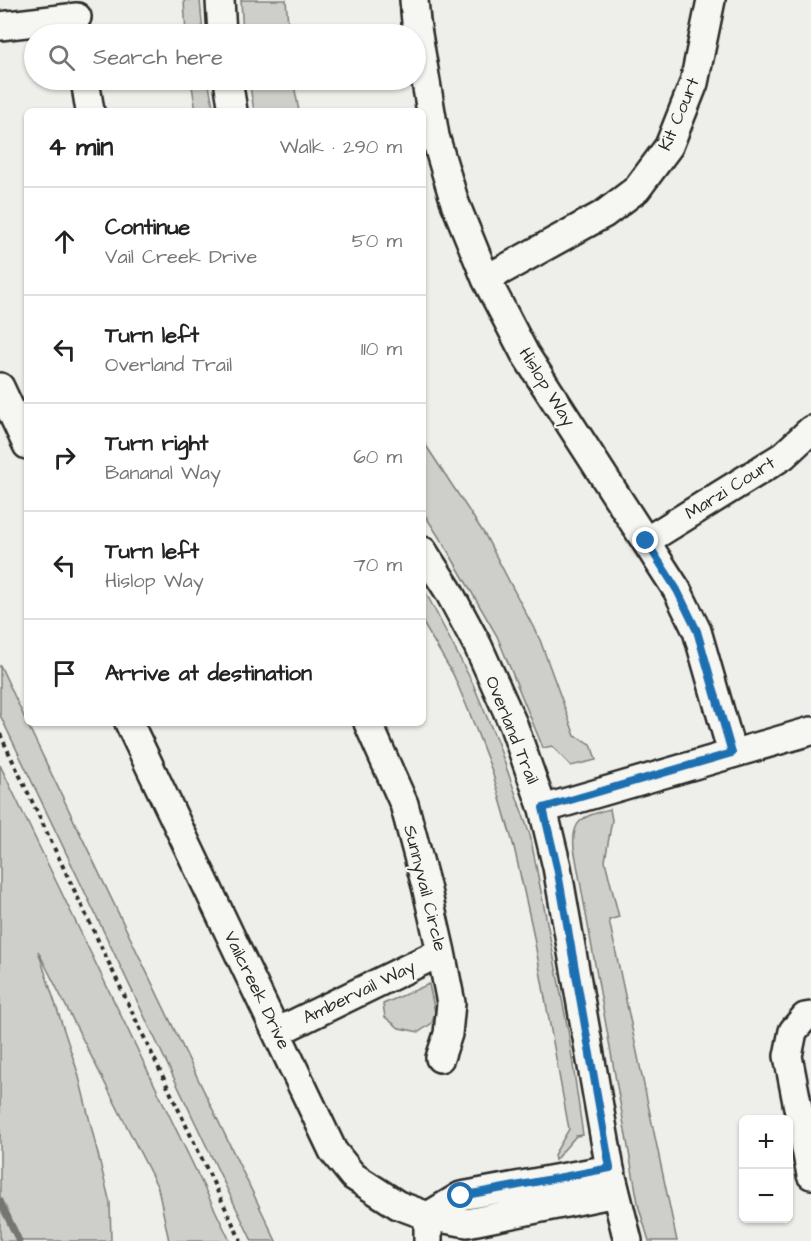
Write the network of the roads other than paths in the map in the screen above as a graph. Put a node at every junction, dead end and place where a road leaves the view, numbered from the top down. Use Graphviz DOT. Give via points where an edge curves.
graph roads {
  1 [pos="220,0"];
  2 [pos="414,0"];
  3 [pos="711,0"];
  4 [pos="77,17"];
  5 [pos="221,24"];
  6 [pos="416,24"];
  7 [pos="0,27"];
  8 [pos="426,82"];
  9 [pos="87,90"];
  10 [pos="230,90"];
  11 [pos="90,108"];
  12 [pos="233,108"];
  13 [pos="486,279"];
  14 [pos="0,387"];
  15 [pos="811,430"];
  16 [pos="24,439"];
  17 [pos="646,541"];
  18 [pos="426,556"];
  19 [pos="130,726"];
  20 [pos="369,726"];
  21 [pos="811,731"];
  22 [pos="732,753"];
  23 [pos="543,808"];
  24 [pos="441,952"];
  25 [pos="811,1016"];
  26 [pos="277,1032"];
  27 [pos="440,1058"];
  28 [pos="811,1174"];
  29 [pos="613,1181"];
  30 [pos="510,1187"];
  31 [pos="516,1214"];
  32 [pos="428,1228"];
  33 [pos="628,1241"];
  1 -- 5 [label="street"];
  2 -- 6 [label="street, Hislop Way"];
  3 -- 13 [label="street, Kit Court" via="694,83 669,146 637,189 604,214"];
  4 -- 7 [label="street"];
  8 -- 13 [label="street, Hislop Way" via="435,136 455,203"];
  9 -- 11 [label="street"];
  10 -- 12 [label="street"];
  13 -- 17 [label="street, Hislop Way" via="525,354"];
  14 -- 16 [label="street"];
  15 -- 17 [label="street, Marzi Court" via="783,456"];
  17 -- 22 [label="street, Hislop Way" via="697,631"];
  18 -- 23 [label="street, Overland Trail" via="478,646 513,724"];
  19 -- 26 [label="street, Vailcreek Drive"];
  20 -- 24 [label="street, Sunnyvail Circle" via="404,804"];
  21 -- 22 [label="street"];
  22 -- 23 [label="street"];
  23 -- 29 [label="street, Overland Trail"];
  24 -- 26 [label="street, Ambervail Way"];
  24 -- 27 [label="street, Sunnyvail Circle" via="451,1003 448,1034"];
  25 -- 28 [label="street" via="805,1017 793,1031 788,1056"];
  26 -- 32 [label="street, Vailcreek Drive" via="333,1151 353,1176"];
  29 -- 30 [label="street"];
  29 -- 31 [label="street, Vailcreek Drive"];
  29 -- 33 [label="street, Overland Trail"];
  30 -- 31 [label="street"];
  30 -- 32 [label="street" via="461,1196"];
  31 -- 32 [label="street, Vailcreek Drive"];
}
